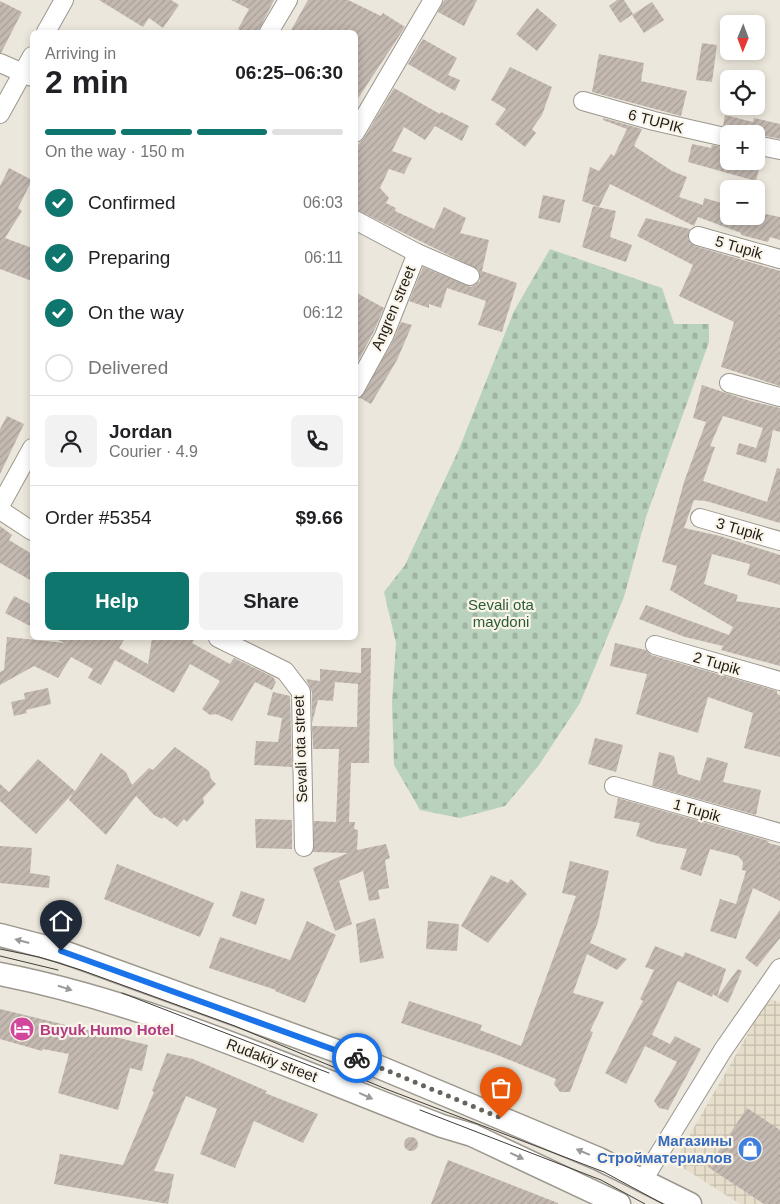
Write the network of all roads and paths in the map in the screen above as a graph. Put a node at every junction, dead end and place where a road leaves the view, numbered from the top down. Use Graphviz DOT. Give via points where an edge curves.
graph roads {
  1 [pos="64,0"];
  2 [pos="288,0"];
  3 [pos="433,0"];
  4 [pos="47,30"];
  5 [pos="270,30"];
  6 [pos="0,62"];
  7 [pos="28,75"];
  8 [pos="583,100"];
  9 [pos="0,114"];
  10 [pos="358,128"];
  11 [pos="720,136"];
  12 [pos="765,147"];
  13 [pos="780,150"];
  14 [pos="358,222"];
  15 [pos="698,236"];
  16 [pos="417,253"];
  17 [pos="780,259"];
  18 [pos="470,276"];
  19 [pos="729,383"];
  20 [pos="358,384"];
  21 [pos="780,397"];
  22 [pos="30,452"];
  23 [pos="0,506"];
  24 [pos="0,510"];
  25 [pos="700,518"];
  26 [pos="30,530"];
  27 [pos="780,541"];
  28 [pos="222,640"];
  29 [pos="655,645"];
  30 [pos="780,681"];
  31 [pos="614,786"];
  32 [pos="780,833"];
  33 [pos="304,847"];
  34 [pos="0,935"];
  35 [pos="780,968"];
  36 [pos="0,974"];
  37 [pos="240,1014"];
  38 [pos="227,1043"];
  39 [pos="643,1180"];
  40 [pos="619,1204"];
  41 [pos="690,1204"];
  1 -- 4 [label="street"];
  2 -- 5 [label="street"];
  3 -- 10 [label="street"];
  6 -- 7 [label="street"];
  7 -- 9 [label="street"];
  8 -- 11 [label="street, 6 TUPIK"];
  12 -- 13 [label="street"];
  14 -- 16 [label="street"];
  15 -- 17 [label="street, 5 Tupik"];
  16 -- 18 [label="street"];
  16 -- 20 [label="street, Angren street" via="384,336"];
  19 -- 21 [label="street"];
  22 -- 23 [label="street"];
  24 -- 26 [label="street"];
  25 -- 27 [label="street, 3 Tupik"];
  28 -- 33 [label="street, Sevali ota street" via="285,671 301,692"];
  29 -- 30 [label="street, 2 Tupik"];
  31 -- 32 [label="street, 1 Tupik"];
  37 -- 34 [label="main road, Rudakiy street, one-way" via="61,951"];
  35 -- 39 [label="street" via="723,1050"];
  36 -- 38 [label="main road, Rudakiy street, one-way" via="50,984 125,1006"];
  37 -- 38 [label="main road"];
  39 -- 37 [label="main road, Rudakiy street, one-way" via="367,1062"];
  38 -- 40 [label="main road, Rudakiy street, one-way" via="472,1135"];
  39 -- 41 [label="main road, Rudakiy street"];
}
